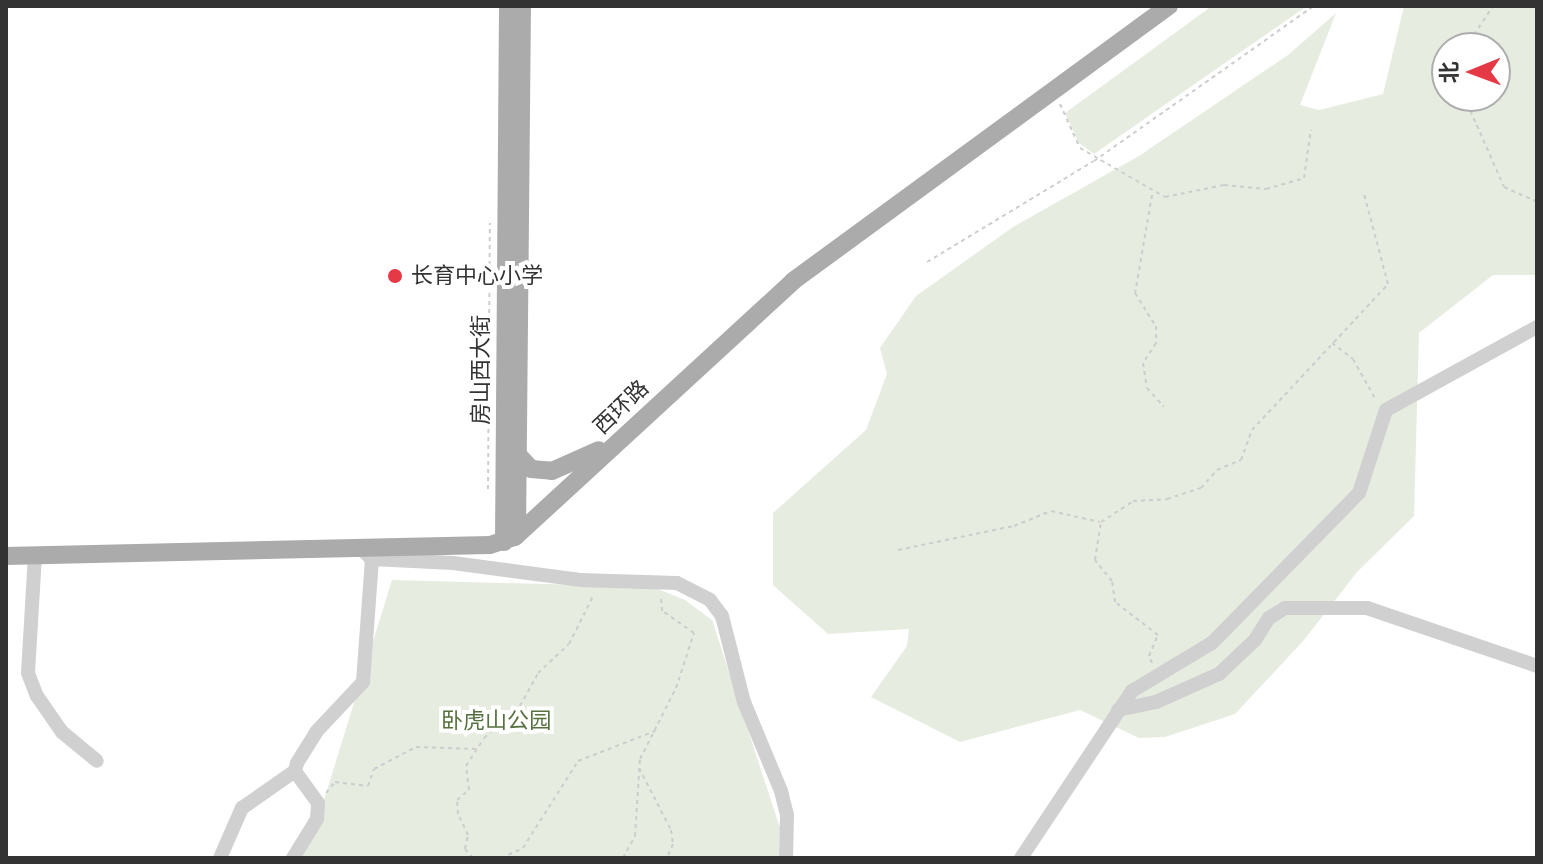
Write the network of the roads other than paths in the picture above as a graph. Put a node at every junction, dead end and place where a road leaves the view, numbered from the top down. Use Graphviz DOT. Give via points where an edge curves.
graph roads {
  1 [pos="508,6"];
  2 [pos="522,6"];
  3 [pos="1156,6"];
  4 [pos="1169,6"];
  5 [pos="1537,327"];
  6 [pos="599,450"];
  7 [pos="518,455"];
  8 [pos="511,534"];
  9 [pos="6,547"];
  10 [pos="365,553"];
  11 [pos="35,555"];
  12 [pos="6,556"];
  13 [pos="1537,666"];
  14 [pos="1118,710"];
  15 [pos="97,761"];
  16 [pos="295,771"];
  17 [pos="220,858"];
  18 [pos="293,858"];
  19 [pos="786,858"];
  20 [pos="1021,858"];
  1 -- 8 [label="main road, 房山西大街"];
  2 -- 7 [label="main road, 房山西大街"];
  3 -- 6 [label="main road, 西环路" via="784,279"];
  4 -- 8 [label="main road, 西环路" via="793,281"];
  5 -- 14 [label="street" via="1384,415 1359,493 1212,643 1132,691"];
  6 -- 7 [label="main road" via="552,471 531,469"];
  6 -- 8 [label="main road, 西环路"];
  7 -- 8 [label="main road, 房山西大街"];
  8 -- 9 [label="main road"];
  8 -- 10 [label="main road"];
  10 -- 11 [label="main road"];
  10 -- 16 [label="street" via="363,682 316,732"];
  10 -- 19 [label="street" via="597,580 659,580 692,588 722,616 744,702 787,815"];
  11 -- 12 [label="main road"];
  11 -- 15 [label="street" via="28,673 62,732"];
  13 -- 14 [label="street" via="1367,608 1285,608 1269,618 1255,640 1219,674 1156,702"];
  14 -- 20 [label="street"];
  16 -- 17 [label="street" via="242,808"];
  16 -- 18 [label="street" via="318,803 317,819"];
}
